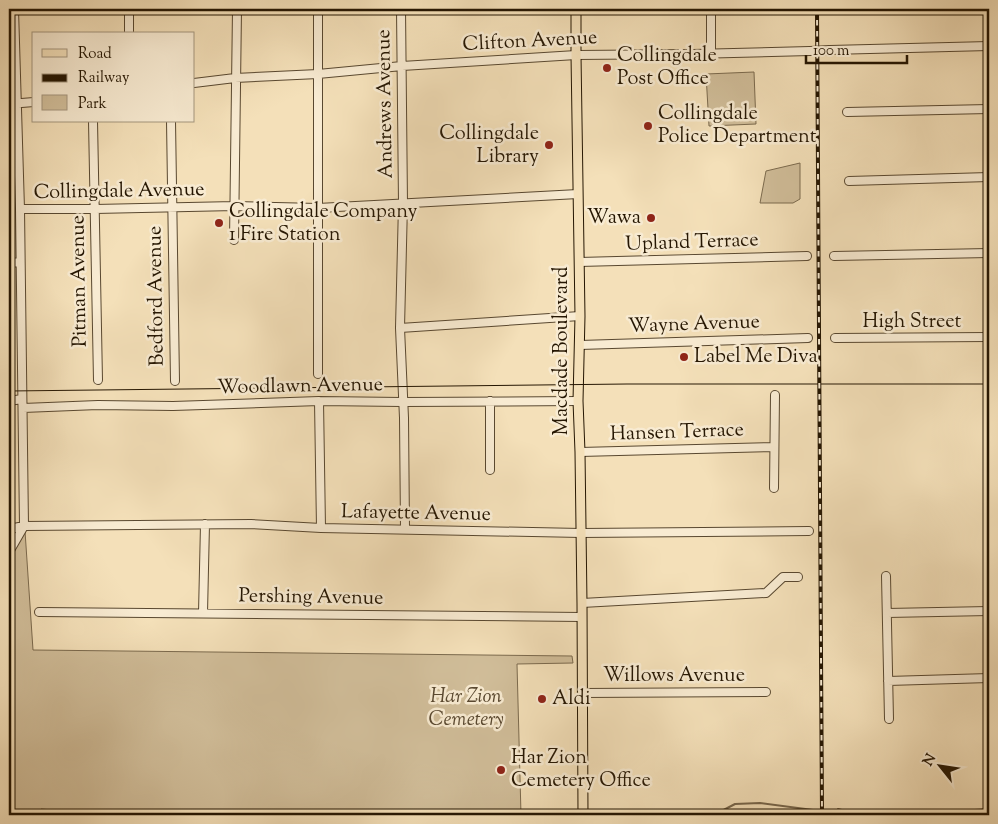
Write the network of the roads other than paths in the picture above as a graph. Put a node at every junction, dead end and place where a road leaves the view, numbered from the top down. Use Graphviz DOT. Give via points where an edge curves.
graph roads {
  1 [pos="14,9"];
  2 [pos="129,9"];
  3 [pos="237,9"];
  4 [pos="318,9"];
  5 [pos="401,9"];
  6 [pos="576,9"];
  7 [pos="711,9"];
  8 [pos="129,32"];
  9 [pos="989,46"];
  10 [pos="711,53"];
  11 [pos="576,55"];
  12 [pos="402,66"];
  13 [pos="318,74"];
  14 [pos="235,78"];
  15 [pos="195,83"];
  16 [pos="32,102"];
  17 [pos="13,104"];
  18 [pos="989,109"];
  19 [pos="847,112"];
  20 [pos="93,122"];
  21 [pos="171,122"];
  22 [pos="989,177"];
  23 [pos="849,181"];
  24 [pos="578,194"];
  25 [pos="403,204"];
  26 [pos="235,206"];
  27 [pos="172,208"];
  28 [pos="318,208"];
  29 [pos="95,209"];
  30 [pos="20,210"];
  31 [pos="234,240"];
  32 [pos="989,253"];
  33 [pos="807,256"];
  34 [pos="834,256"];
  35 [pos="20,262"];
  36 [pos="579,262"];
  37 [pos="9,263"];
  38 [pos="580,316"];
  39 [pos="400,328"];
  40 [pos="989,337"];
  41 [pos="808,338"];
  42 [pos="835,338"];
  43 [pos="580,345"];
  44 [pos="318,374"];
  45 [pos="98,380"];
  46 [pos="174,381"];
  47 [pos="775,395"];
  48 [pos="9,400"];
  49 [pos="22,400"];
  50 [pos="319,401"];
  51 [pos="490,401"];
  52 [pos="578,401"];
  53 [pos="402,402"];
  54 [pos="23,408"];
  55 [pos="774,447"];
  56 [pos="580,452"];
  57 [pos="490,470"];
  58 [pos="774,488"];
  59 [pos="205,524"];
  60 [pos="24,526"];
  61 [pos="321,528"];
  62 [pos="9,529"];
  63 [pos="405,530"];
  64 [pos="809,531"];
  65 [pos="581,533"];
  66 [pos="9,552"];
  67 [pos="886,576"];
  68 [pos="798,577"];
  69 [pos="582,603"];
  70 [pos="989,611"];
  71 [pos="39,612"];
  72 [pos="203,613"];
  73 [pos="887,613"];
  74 [pos="582,618"];
  75 [pos="989,678"];
  76 [pos="888,681"];
  77 [pos="766,692"];
  78 [pos="582,693"];
  79 [pos="889,719"];
  80 [pos="583,815"];
  1 -- 17 [label="street"];
  2 -- 8 [label="street"];
  3 -- 14 [label="street"];
  4 -- 13 [label="street"];
  5 -- 12 [label="street, Andrews Avenue"];
  6 -- 11 [label="main road, Macdade Boulevard"];
  7 -- 10 [label="street"];
  9 -- 10 [label="street, Clifton Avenue, bridge"];
  10 -- 11 [label="street, Clifton Avenue"];
  11 -- 12 [label="street, Clifton Avenue"];
  11 -- 24 [label="main road, Macdade Boulevard"];
  12 -- 13 [label="street, Clifton Avenue"];
  12 -- 25 [label="street, Andrews Avenue"];
  13 -- 14 [label="street, Clifton Avenue"];
  13 -- 28 [label="street"];
  14 -- 15 [label="street, Clifton Avenue"];
  14 -- 26 [label="street"];
  16 -- 17 [label="street"];
  17 -- 30 [label="street"];
  18 -- 19 [label="street"];
  20 -- 29 [label="street, Pitman Avenue"];
  21 -- 27 [label="street, Bedford Avenue"];
  22 -- 23 [label="street"];
  24 -- 25 [label="street, Collingdale Avenue"];
  24 -- 36 [label="main road, Macdade Boulevard"];
  25 -- 28 [label="street, Collingdale Avenue"];
  25 -- 39 [label="street, Andrews Avenue"];
  26 -- 27 [label="street, Collingdale Avenue"];
  26 -- 28 [label="street, Collingdale Avenue"];
  26 -- 31 [label="street"];
  27 -- 29 [label="street, Collingdale Avenue"];
  27 -- 46 [label="street, Bedford Avenue"];
  28 -- 44 [label="street"];
  29 -- 30 [label="street, Collingdale Avenue"];
  29 -- 45 [label="street, Pitman Avenue"];
  30 -- 35 [label="street"];
  32 -- 34 [label="street"];
  33 -- 36 [label="street, Upland Terrace"];
  35 -- 37 [label="street"];
  35 -- 49 [label="street"];
  36 -- 38 [label="main road, Macdade Boulevard"];
  38 -- 39 [label="street"];
  38 -- 43 [label="main road, Macdade Boulevard"];
  39 -- 53 [label="street, Andrews Avenue"];
  40 -- 42 [label="street, High Street"];
  41 -- 43 [label="street, Wayne Avenue"];
  43 -- 52 [label="main road, Macdade Boulevard"];
  47 -- 55 [label="street"];
  48 -- 49 [label="street"];
  49 -- 54 [label="street"];
  50 -- 53 [label="street, Woodlawn Avenue"];
  50 -- 54 [label="street, Woodlawn Avenue"];
  50 -- 61 [label="street"];
  51 -- 52 [label="street, Woodlawn Avenue"];
  51 -- 53 [label="street, Woodlawn Avenue"];
  51 -- 57 [label="street"];
  52 -- 56 [label="main road, Macdade Boulevard"];
  53 -- 63 [label="street, Andrews Avenue"];
  54 -- 60 [label="street"];
  55 -- 56 [label="street, Hansen Terrace"];
  55 -- 58 [label="street"];
  56 -- 65 [label="main road, Macdade Boulevard"];
  59 -- 60 [label="street, Lafayette Avenue"];
  59 -- 61 [label="street, Lafayette Avenue"];
  59 -- 72 [label="street"];
  60 -- 62 [label="street, Lafayette Avenue"];
  60 -- 66 [label="street"];
  61 -- 63 [label="street, Lafayette Avenue"];
  63 -- 65 [label="street, Lafayette Avenue"];
  64 -- 65 [label="street, Lafayette Avenue"];
  65 -- 69 [label="main road, Macdade Boulevard"];
  67 -- 73 [label="street"];
  68 -- 69 [label="street" via="783,577 766,592"];
  69 -- 74 [label="main road, Macdade Boulevard"];
  70 -- 73 [label="street"];
  71 -- 72 [label="street, Pershing Avenue"];
  72 -- 74 [label="street, Pershing Avenue"];
  73 -- 76 [label="street"];
  74 -- 78 [label="main road, Macdade Boulevard"];
  75 -- 76 [label="street"];
  76 -- 79 [label="street"];
  77 -- 78 [label="street, Willows Avenue"];
  78 -- 80 [label="main road"];
}
